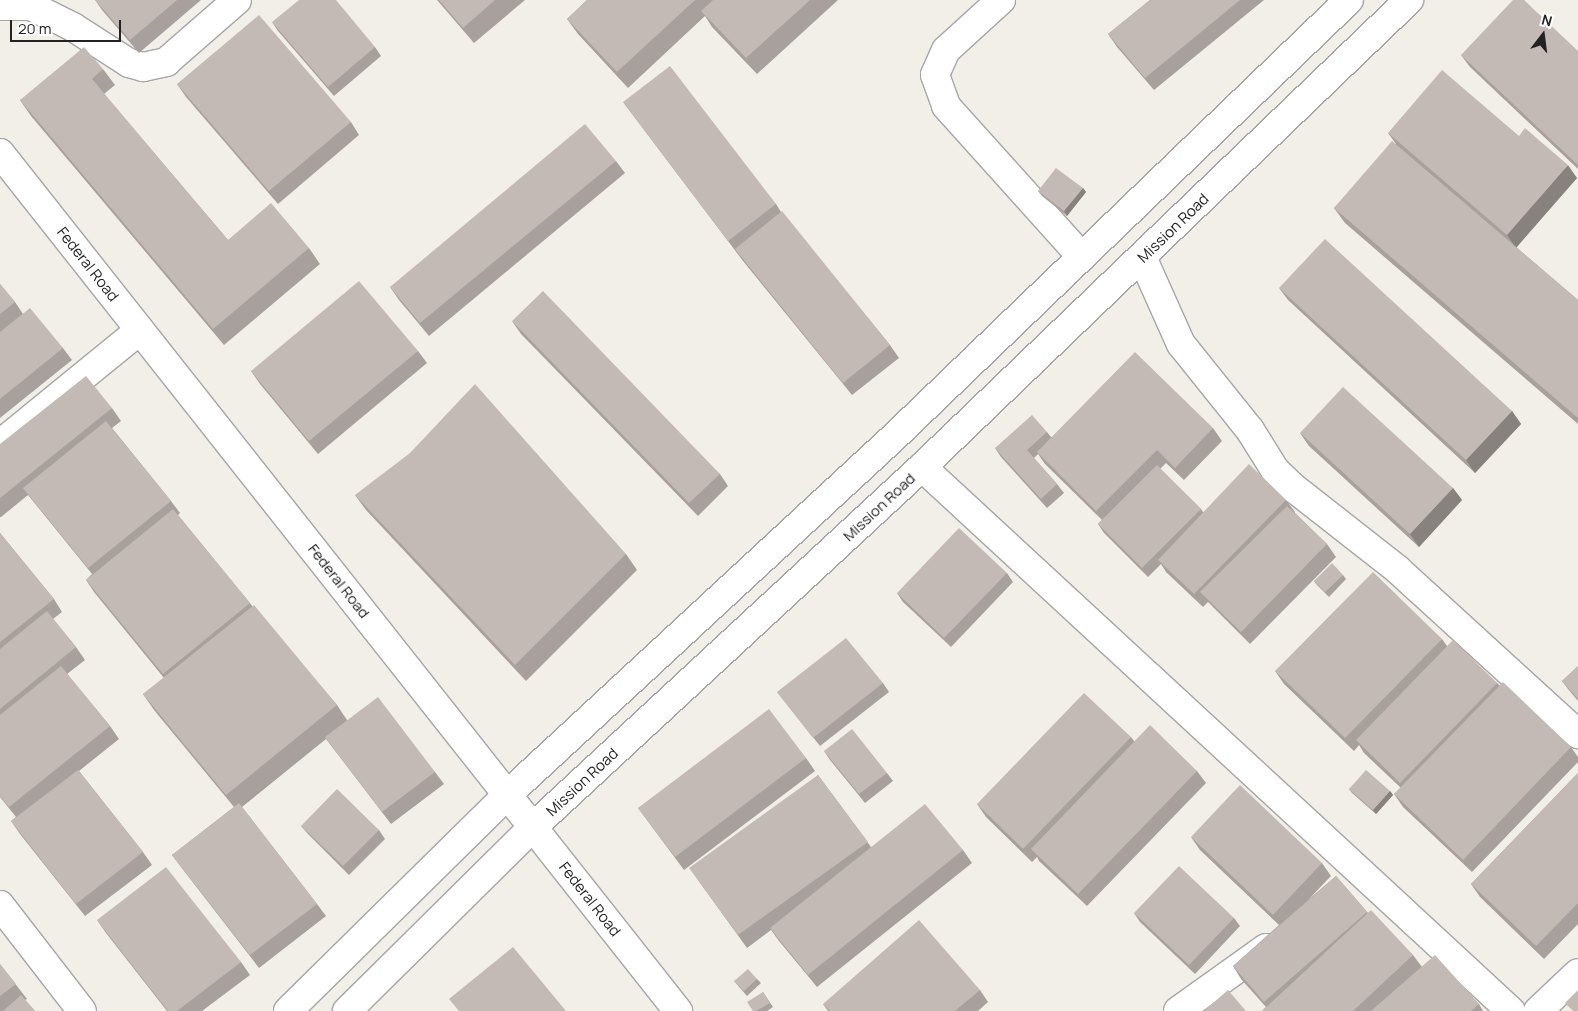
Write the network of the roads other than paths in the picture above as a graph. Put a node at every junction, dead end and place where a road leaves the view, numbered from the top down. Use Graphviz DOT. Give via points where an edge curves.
graph roads {
  1 [pos="237,0"];
  2 [pos="1001,0"];
  3 [pos="1349,0"];
  4 [pos="1409,0"];
  5 [pos="0,6"];
  6 [pos="0,153"];
  7 [pos="1082,257"];
  8 [pos="1142,257"];
  9 [pos="140,330"];
  10 [pos="5,440"];
  11 [pos="922,468"];
  12 [pos="1578,734"];
  13 [pos="508,794"];
  14 [pos="534,826"];
  15 [pos="0,905"];
  16 [pos="1286,933"];
  17 [pos="1578,973"];
  18 [pos="82,1011"];
  19 [pos="288,1011"];
  20 [pos="347,1011"];
  21 [pos="678,1011"];
  22 [pos="1178,1011"];
  23 [pos="1511,1011"];
  24 [pos="1538,1011"];
  1 -- 5 [label="street" via="166,62 143,67 129,64 31,6"];
  2 -- 7 [label="street" via="946,50 935,76 946,106"];
  3 -- 7 [label="street"];
  4 -- 8 [label="street, Mission Road"];
  6 -- 9 [label="street, Federal Road"];
  7 -- 13 [label="street" via="893,438"];
  8 -- 11 [label="street, Mission Road"];
  8 -- 12 [label="street" via="1181,344 1250,430 1275,470 1397,569"];
  9 -- 10 [label="street"];
  9 -- 13 [label="street, Federal Road"];
  11 -- 14 [label="street, Mission Road"];
  11 -- 23 [label="street" via="1346,873"];
  13 -- 14 [label="street, Federal Road"];
  13 -- 19 [label="street"];
  14 -- 20 [label="street, Mission Road"];
  14 -- 21 [label="street, Federal Road"];
  15 -- 18 [label="street"];
  16 -- 22 [label="street"];
  17 -- 24 [label="street"];
}
